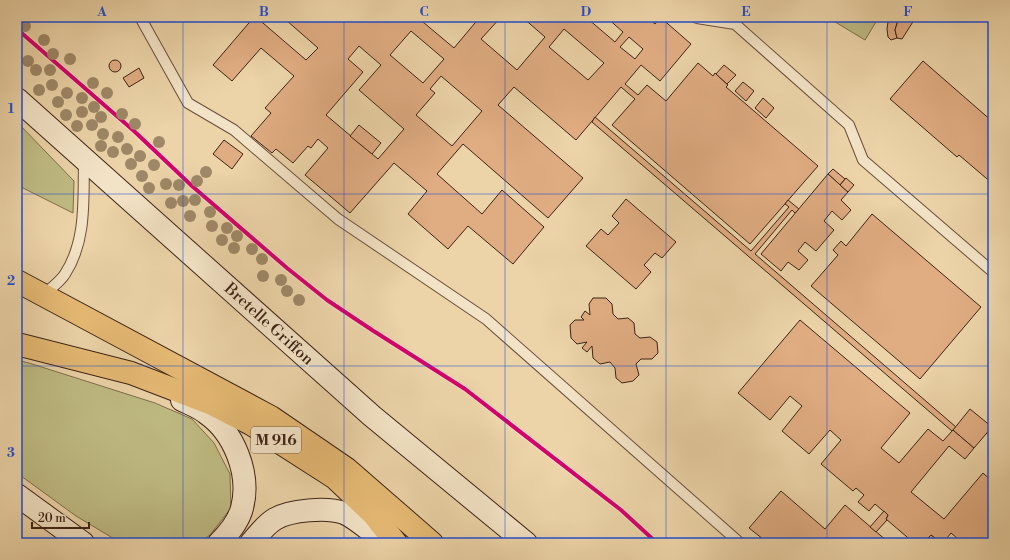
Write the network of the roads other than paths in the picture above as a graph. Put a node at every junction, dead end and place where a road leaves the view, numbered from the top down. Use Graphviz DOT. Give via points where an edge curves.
graph roads {
  1 [pos="140,17"];
  2 [pos="695,17"];
  3 [pos="17,99"];
  4 [pos="84,160"];
  5 [pos="993,272"];
  6 [pos="17,282"];
  7 [pos="43,295"];
  8 [pos="17,336"];
  9 [pos="17,344"];
  10 [pos="131,373"];
  11 [pos="212,386"];
  12 [pos="17,495"];
  13 [pos="83,543"];
  14 [pos="219,543"];
  15 [pos="251,543"];
  16 [pos="386,543"];
  17 [pos="396,543"];
  18 [pos="432,543"];
  19 [pos="526,543"];
  20 [pos="740,543"];
  1 -- 20 [label="lane" via="188,103 234,130 338,219 486,319"];
  2 -- 5 [label="lane" via="735,24 849,125 864,160"];
  3 -- 4 [label="main road, Bretelle Griffon"];
  4 -- 7 [label="lane" via="83,220 78,249 65,274"];
  4 -- 19 [label="main road, Bretelle Griffon" via="372,416"];
  6 -- 7 [label="highway"];
  7 -- 11 [label="highway"];
  8 -- 11 [label="highway, M 916" via="132,362"];
  9 -- 10 [label="highway, M 916"];
  10 -- 14 [label="main road" via="206,413 223,429 236,450 245,481 242,508 228,534"];
  10 -- 17 [label="highway, M 916" via="212,404 251,424 335,478 373,514"];
  11 -- 18 [label="highway, M 916" via="271,417 347,469"];
  12 -- 13 [label="main road"];
  15 -- 16 [label="main road" via="261,530 275,519 293,512 320,509 343,513"];
}
